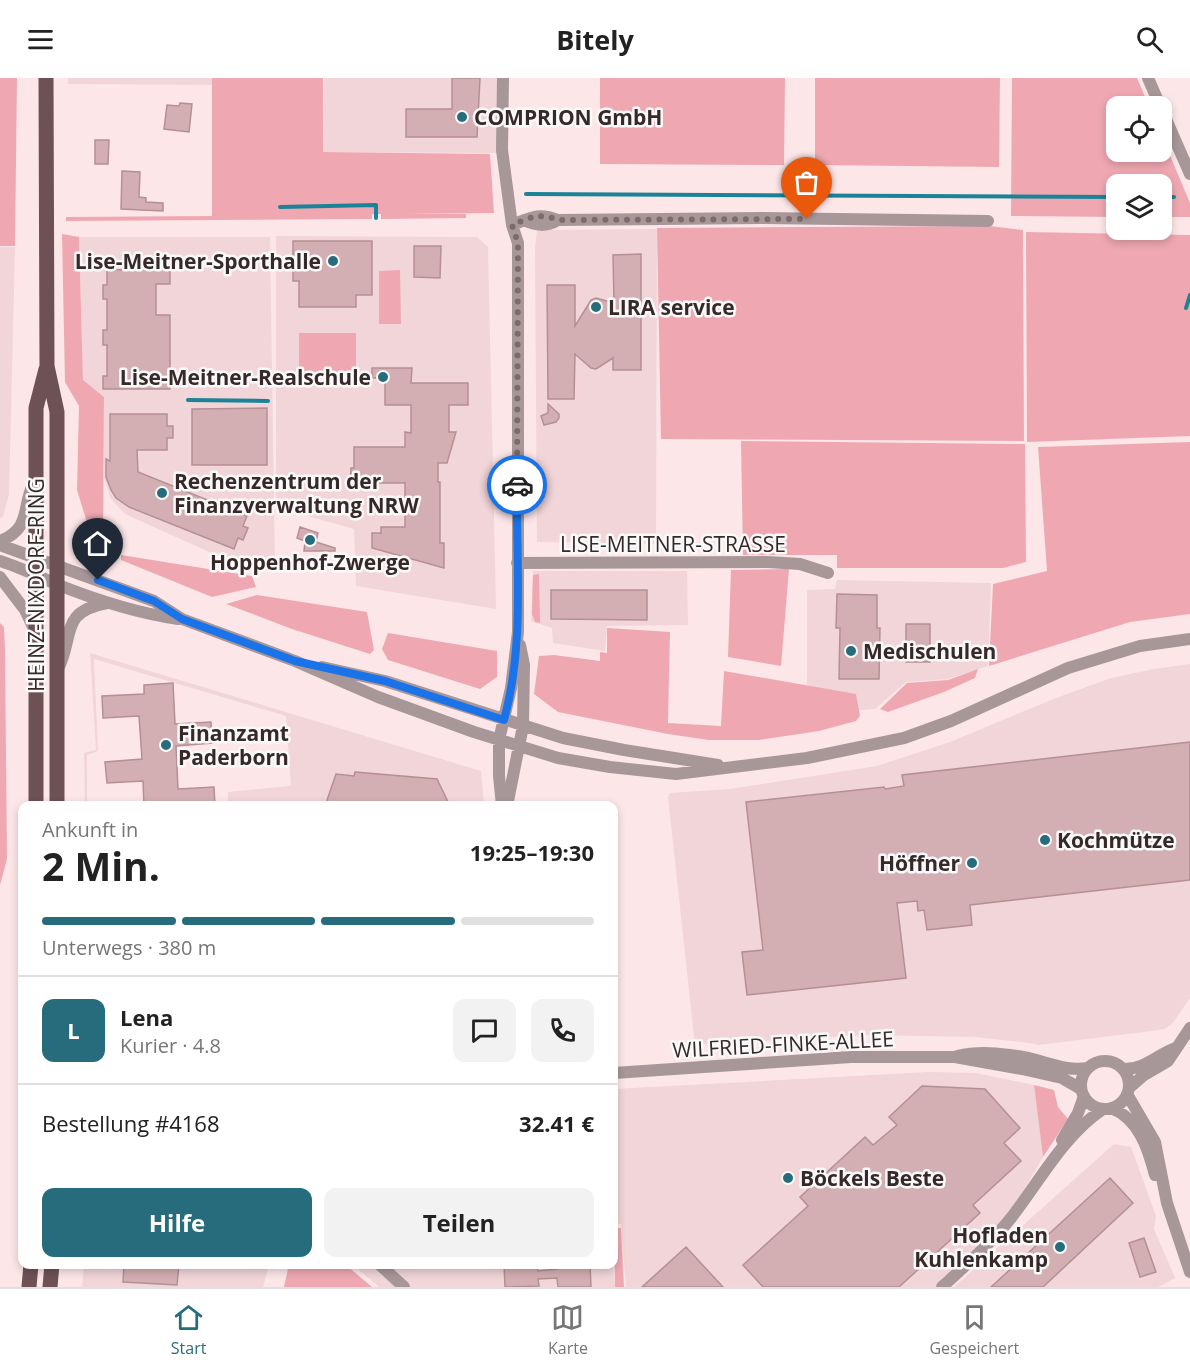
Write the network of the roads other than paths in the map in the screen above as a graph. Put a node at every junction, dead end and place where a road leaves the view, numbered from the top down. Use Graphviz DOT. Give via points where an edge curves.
graph roads {
  1 [pos="46,78"];
  2 [pos="503,78"];
  3 [pos="1148,78"];
  4 [pos="1190,174"];
  5 [pos="988,220"];
  6 [pos="518,223"];
  7 [pos="47,366"];
  8 [pos="36,476"];
  9 [pos="0,543"];
  10 [pos="36,557"];
  11 [pos="0,561"];
  12 [pos="517,563"];
  13 [pos="58,566"];
  14 [pos="828,573"];
  15 [pos="36,575"];
  16 [pos="0,577"];
  17 [pos="57,584"];
  18 [pos="109,603"];
  19 [pos="182,619"];
  20 [pos="36,632"];
  21 [pos="518,632"];
  22 [pos="1190,639"];
  23 [pos="295,661"];
  24 [pos="57,670"];
  25 [pos="504,720"];
  26 [pos="524,726"];
  27 [pos="499,740"];
  28 [pos="520,747"];
  29 [pos="728,767"];
  30 [pos="36,801"];
  31 [pos="57,801"];
  32 [pos="501,801"];
  33 [pos="508,801"];
  34 [pos="1190,1028"];
  35 [pos="1176,1048"];
  36 [pos="955,1056"];
  37 [pos="1088,1068"];
  38 [pos="1123,1069"];
  39 [pos="618,1073"];
  40 [pos="1128,1091"];
  41 [pos="1083,1093"];
  42 [pos="1107,1108"];
  43 [pos="1056,1155"];
  44 [pos="1167,1203"];
  45 [pos="31,1269"];
  46 [pos="52,1269"];
  47 [pos="384,1269"];
  48 [pos="1190,1272"];
  49 [pos="29,1287"];
  50 [pos="50,1287"];
  51 [pos="404,1287"];
  52 [pos="942,1287"];
  1 -- 7 [label="main road, HEINZ-NIXDORF-RING"];
  2 -- 6 [label="street" via="502,150"];
  3 -- 4 [label="street"];
  5 -- 6 [label="street" via="762,218"];
  6 -- 12 [label="street"];
  7 -- 8 [label="main road, HEINZ-NIXDORF-RING" via="36,408"];
  7 -- 13 [label="main road, HEINZ-NIXDORF-RING" via="57,406"];
  8 -- 9 [label="street" via="23,524"];
  8 -- 10 [label="main road, HEINZ-NIXDORF-RING"];
  9 -- 10 [label="street"];
  10 -- 13 [label="street"];
  10 -- 15 [label="main road, HEINZ-NIXDORF-RING"];
  11 -- 15 [label="street"];
  12 -- 14 [label="street, LISE-MEITNER-STRASSE" via="768,562 800,564"];
  12 -- 21 [label="street"];
  13 -- 17 [label="main road, HEINZ-NIXDORF-RING"];
  13 -- 19 [label="street" via="154,601"];
  15 -- 17 [label="street"];
  15 -- 20 [label="main road, HEINZ-NIXDORF-RING"];
  16 -- 20 [label="street"];
  17 -- 18 [label="street"];
  17 -- 24 [label="main road, HEINZ-NIXDORF-RING"];
  18 -- 19 [label="street"];
  18 -- 24 [label="street" via="76,615"];
  19 -- 23 [label="street"];
  20 -- 30 [label="main road, HEINZ-NIXDORF-RING"];
  21 -- 25 [label="street"];
  21 -- 26 [label="street" via="524,665"];
  22 -- 29 [label="street" via="1140,646 1068,668 904,738 807,758"];
  23 -- 25 [label="street" via="385,681"];
  23 -- 27 [label="street" via="378,697"];
  24 -- 31 [label="main road, HEINZ-NIXDORF-RING"];
  25 -- 26 [label="street"];
  25 -- 27 [label="street"];
  26 -- 28 [label="street"];
  26 -- 29 [label="street" via="595,744"];
  27 -- 28 [label="street"];
  27 -- 32 [label="street"];
  28 -- 29 [label="street" via="558,758 632,770 676,774"];
  28 -- 33 [label="street"];
  34 -- 35 [label="street"];
  35 -- 38 [label="street" via="1139,1067"];
  35 -- 40 [label="street" via="1168,1061"];
  36 -- 37 [label="street, WILFRIED-FINKE-ALLEE" via="978,1051 1069,1069"];
  36 -- 39 [label="street, WILFRIED-FINKE-ALLEE" via="851,1057"];
  36 -- 41 [label="street, WILFRIED-FINKE-ALLEE" via="1062,1078"];
  37 -- 38 [label="street" via="1105,1061"];
  37 -- 41 [label="street" via="1082,1078"];
  38 -- 40 [label="street"];
  40 -- 42 [label="street" via="1121,1103"];
  40 -- 44 [label="street" via="1130,1102 1155,1142"];
  41 -- 42 [label="street" via="1092,1105"];
  41 -- 43 [label="street" via="1081,1107"];
  42 -- 43 [label="street" via="1084,1123"];
  42 -- 44 [label="street" via="1125,1116 1143,1138"];
  43 -- 52 [label="street" via="1009,1220"];
  44 -- 48 [label="street"];
  45 -- 49 [label="main road"];
  46 -- 50 [label="main road"];
  47 -- 51 [label="street"];
}
